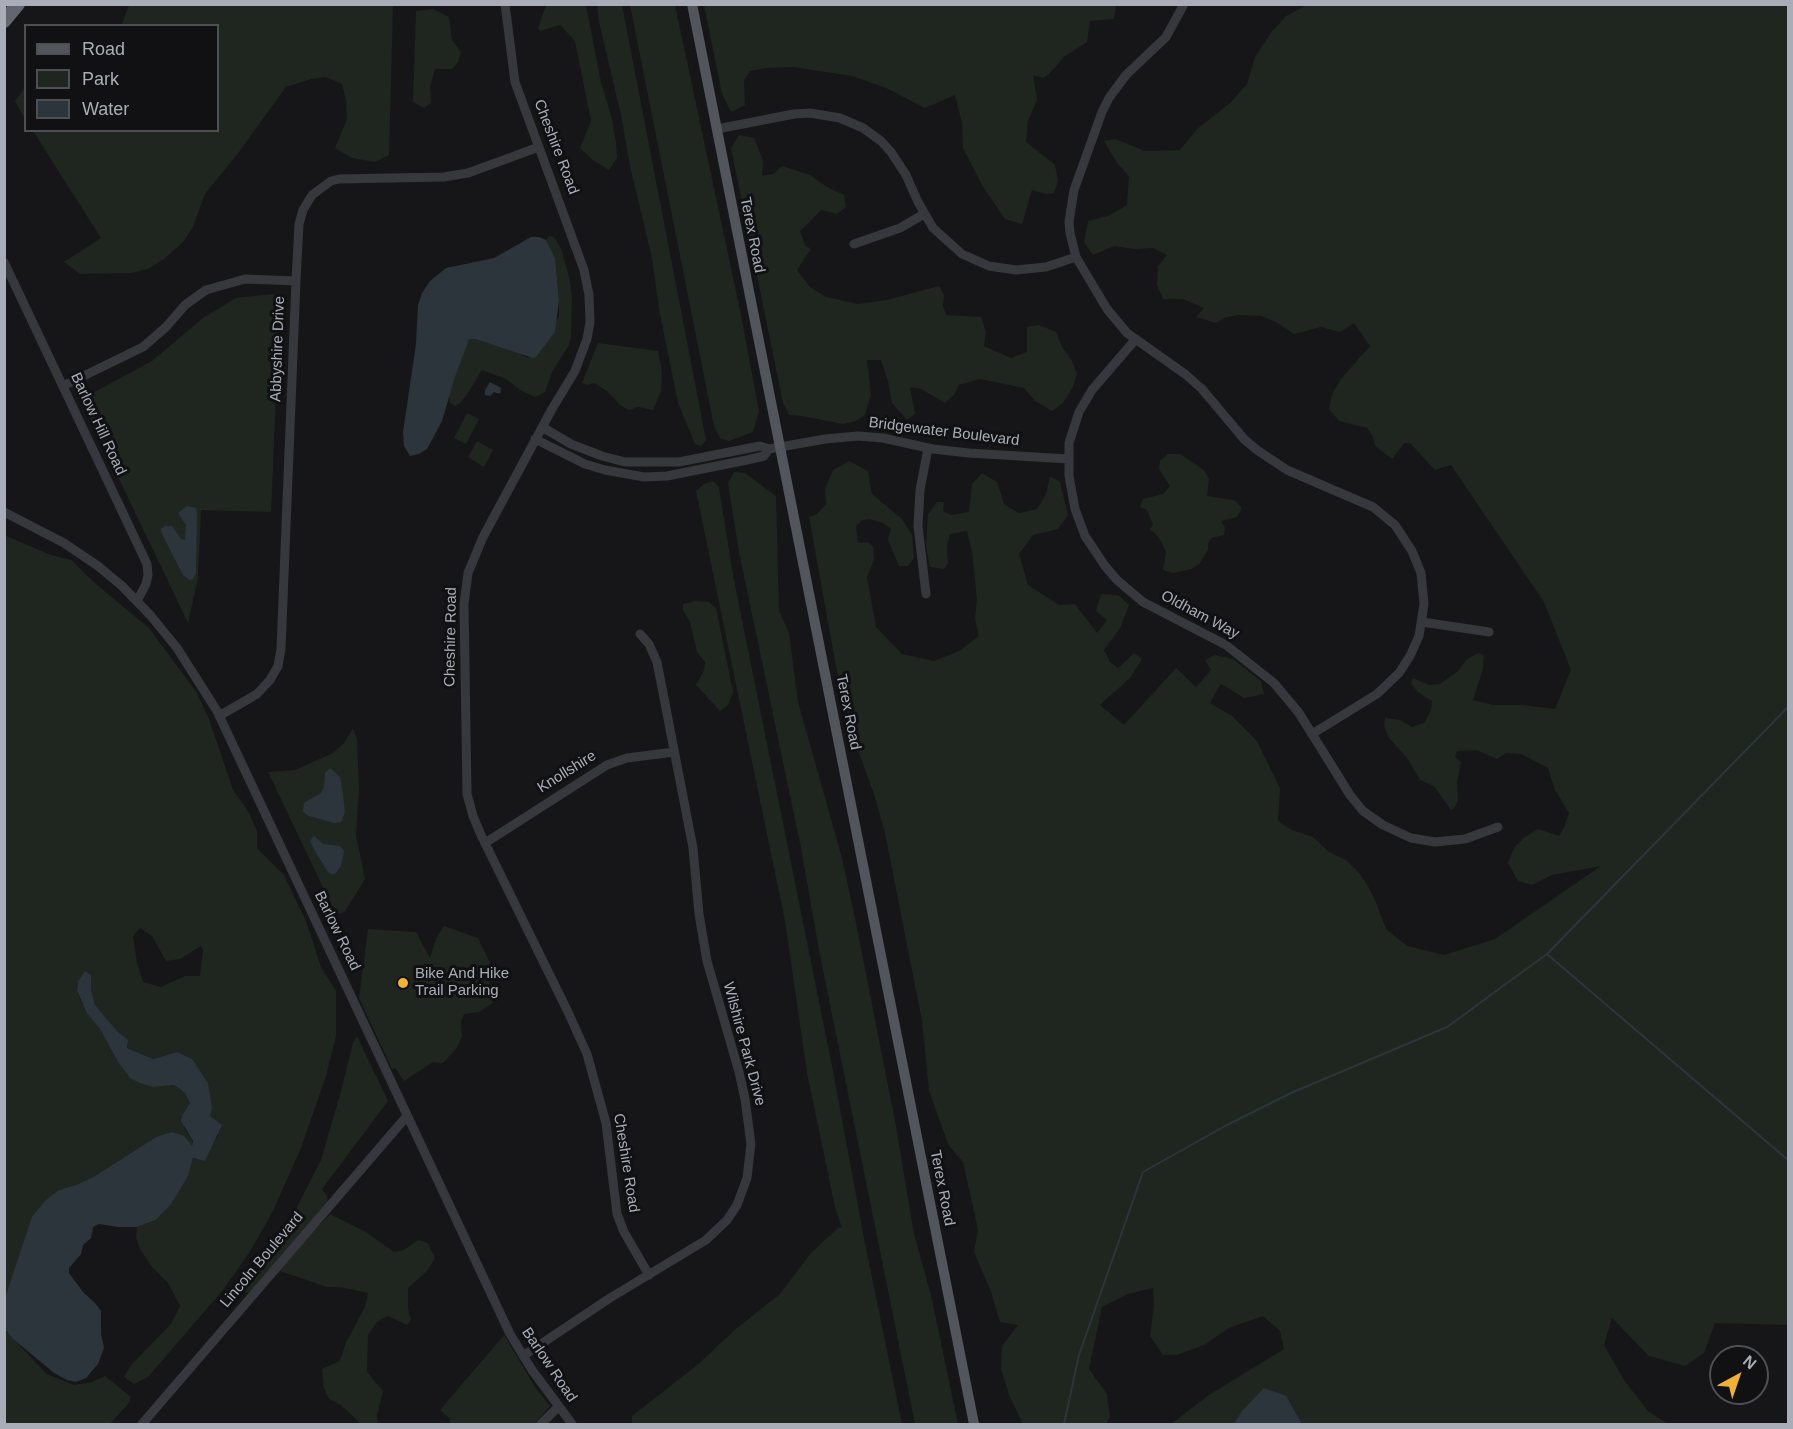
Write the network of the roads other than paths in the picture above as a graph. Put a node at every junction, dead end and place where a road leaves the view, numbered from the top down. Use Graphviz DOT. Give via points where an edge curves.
graph roads {
  1 [pos="18,4"];
  2 [pos="505,4"];
  3 [pos="692,4"];
  4 [pos="1184,4"];
  5 [pos="4,21"];
  6 [pos="717,129"];
  7 [pos="539,147"];
  8 [pos="924,214"];
  9 [pos="854,244"];
  10 [pos="1076,257"];
  11 [pos="4,262"];
  12 [pos="296,281"];
  13 [pos="1135,340"];
  14 [pos="63,386"];
  15 [pos="542,428"];
  16 [pos="536,440"];
  17 [pos="780,447"];
  18 [pos="928,448"];
  19 [pos="769,449"];
  20 [pos="1068,459"];
  21 [pos="625,462"];
  22 [pos="679,462"];
  23 [pos="623,474"];
  24 [pos="681,474"];
  25 [pos="4,512"];
  26 [pos="926,594"];
  27 [pos="137,601"];
  28 [pos="1422,622"];
  29 [pos="1489,632"];
  30 [pos="640,634"];
  31 [pos="219,716"];
  32 [pos="1312,734"];
  33 [pos="674,752"];
  34 [pos="1498,827"];
  35 [pos="485,843"];
  36 [pos="407,1116"];
  37 [pos="649,1275"];
  38 [pos="523,1356"];
  39 [pos="558,1407"];
  40 [pos="142,1425"];
  41 [pos="542,1425"];
  42 [pos="572,1425"];
  43 [pos="974,1425"];
  1 -- 5 [label="highway"];
  2 -- 7 [label="street, Cheshire Road" via="515,82"];
  3 -- 6 [label="main road, Terex Road"];
  4 -- 10 [label="street" via="1166,38 1126,75 1102,112 1071,203"];
  6 -- 8 [label="street" via="794,114 827,115 852,123 891,152"];
  6 -- 17 [label="main road, Terex Road"];
  7 -- 12 [label="street, Abbyshire Drive" via="468,173 444,177 346,178 331,182 312,195 303,210"];
  7 -- 15 [label="street, Cheshire Road" via="590,295 587,339"];
  8 -- 9 [label="street" via="900,228"];
  8 -- 10 [label="street" via="950,245 989,266 1030,269"];
  10 -- 13 [label="street" via="1107,309"];
  11 -- 14 [label="street, Barlow Hill Road"];
  12 -- 14 [label="street" via="245,279 206,290 143,347"];
  12 -- 31 [label="street, Abbyshire Drive" via="278,666 257,694"];
  13 -- 20 [label="street, Oldham Way" via="1092,390 1079,412"];
  13 -- 28 [label="street" via="1202,389 1244,439 1273,463 1357,499 1387,517 1407,541 1417,563 1424,593"];
  14 -- 27 [label="street, Barlow Hill Road" via="147,564 146,584"];
  15 -- 16 [label="street, Cheshire Road"];
  15 -- 21 [label="street" via="572,444"];
  16 -- 23 [label="street" via="585,464"];
  16 -- 35 [label="street, Cheshire Road" via="474,555 466,584 467,794"];
  17 -- 18 [label="street, Bridgewater Boulevard" via="858,436"];
  17 -- 19 [label="street, Bridgewater Boulevard"];
  17 -- 43 [label="main road, Terex Road"];
  18 -- 20 [label="street, Bridgewater Boulevard"];
  18 -- 26 [label="street" via="918,526"];
  19 -- 22 [label="street" via="760,446"];
  19 -- 24 [label="street" via="764,456"];
  20 -- 32 [label="street, Oldham Way" via="1079,522 1094,552 1117,580 1143,602 1241,655 1281,690"];
  21 -- 22 [label="street"];
  21 -- 23 [label="street"];
  22 -- 24 [label="street"];
  23 -- 24 [label="street"];
  25 -- 27 [label="street, Barlow Road" via="64,543 98,566"];
  27 -- 31 [label="street, Barlow Road" via="177,648"];
  28 -- 29 [label="street"];
  28 -- 32 [label="street" via="1410,656 1389,684"];
  30 -- 33 [label="street, Wilshire Park Drive" via="657,662"];
  31 -- 36 [label="street, Barlow Road"];
  32 -- 34 [label="street, Oldham Way" via="1350,795 1363,811 1390,830 1435,842 1466,839"];
  33 -- 35 [label="street, Knollshire" via="627,758 607,765"];
  33 -- 37 [label="street, Wilshire Park Drive" via="693,848 707,961 739,1072 750,1152 742,1195 727,1220 706,1240"];
  35 -- 37 [label="street, Cheshire Road" via="584,1047 606,1123 617,1214"];
  36 -- 38 [label="street, Barlow Road"];
  36 -- 40 [label="street, Lincoln Boulevard"];
  37 -- 38 [label="street, Wilshire Park Drive"];
  38 -- 39 [label="street, Barlow Road"];
  39 -- 41 [label="street"];
  39 -- 42 [label="street, Barlow Road"];
}
